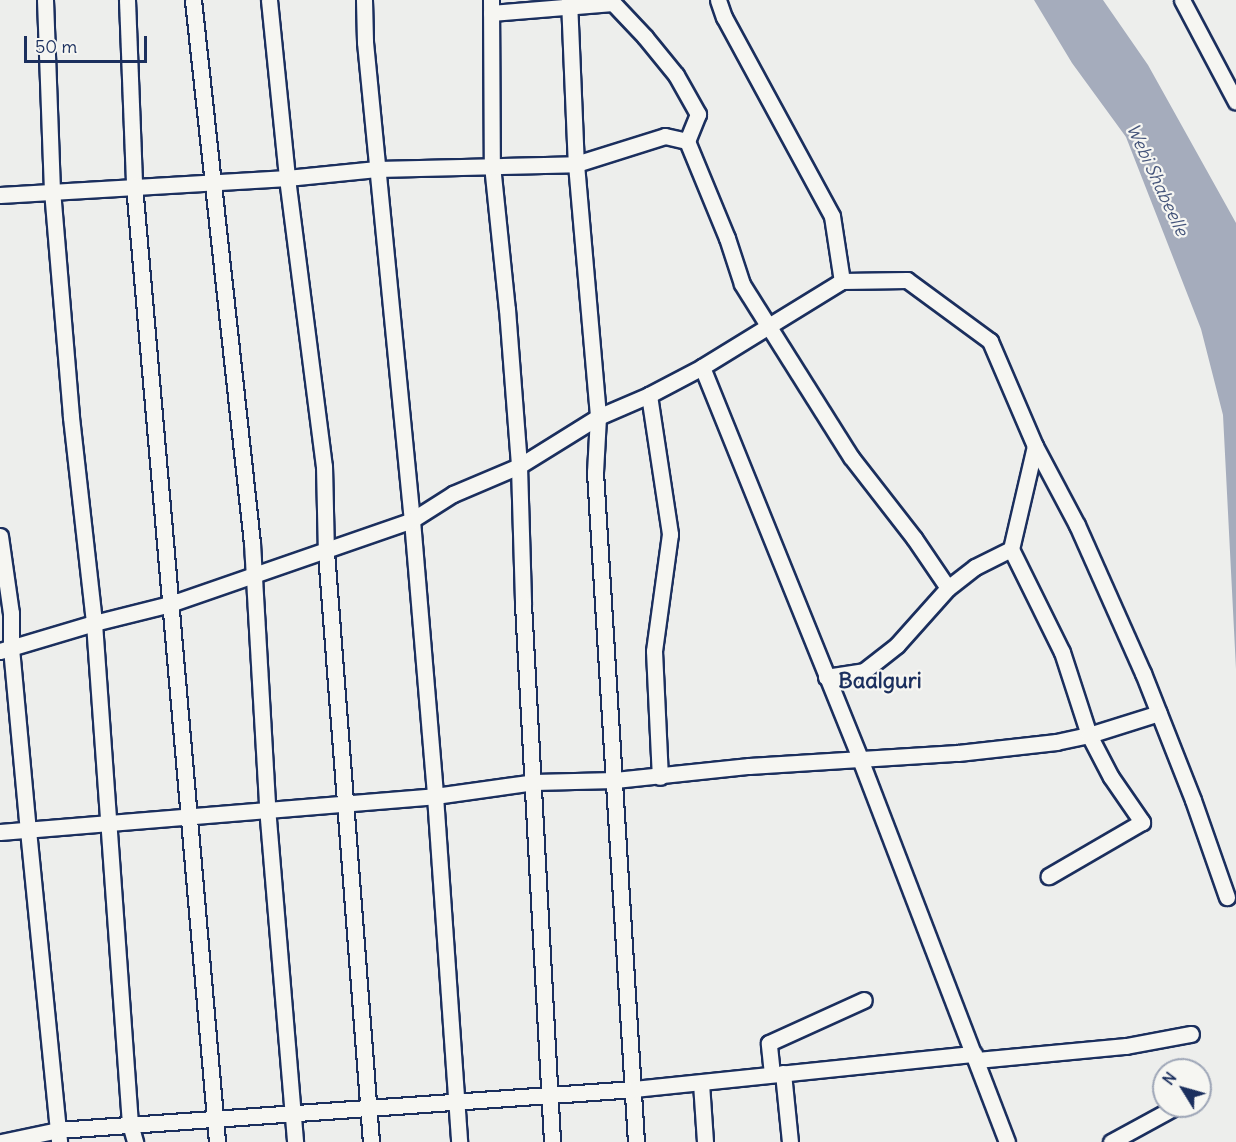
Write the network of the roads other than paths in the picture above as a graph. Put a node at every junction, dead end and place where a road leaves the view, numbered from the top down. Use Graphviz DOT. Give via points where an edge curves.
graph roads {
  1 [pos="45,0"];
  2 [pos="127,0"];
  3 [pos="193,0"];
  4 [pos="269,0"];
  5 [pos="364,0"];
  6 [pos="718,0"];
  7 [pos="1182,0"];
  8 [pos="569,3"];
  9 [pos="491,7"];
  10 [pos="1236,102"];
  11 [pos="687,141"];
  12 [pos="576,164"];
  13 [pos="492,165"];
  14 [pos="377,169"];
  15 [pos="286,178"];
  16 [pos="211,181"];
  17 [pos="134,185"];
  18 [pos="52,190"];
  19 [pos="0,195"];
  20 [pos="842,281"];
  21 [pos="768,325"];
  22 [pos="702,367"];
  23 [pos="649,395"];
  24 [pos="598,417"];
  25 [pos="1035,446"];
  26 [pos="519,466"];
  27 [pos="412,520"];
  28 [pos="0,536"];
  29 [pos="1011,549"];
  30 [pos="326,552"];
  31 [pos="252,575"];
  32 [pos="948,588"];
  33 [pos="170,604"];
  34 [pos="94,622"];
  35 [pos="6,650"];
  36 [pos="826,677"];
  37 [pos="1159,713"];
  38 [pos="1089,735"];
  39 [pos="860,759"];
  40 [pos="660,777"];
  41 [pos="615,780"];
  42 [pos="534,782"];
  43 [pos="435,796"];
  44 [pos="346,802"];
  45 [pos="267,807"];
  46 [pos="189,818"];
  47 [pos="110,821"];
  48 [pos="27,830"];
  49 [pos="0,832"];
  50 [pos="1049,876"];
  51 [pos="1227,897"];
  52 [pos="864,1000"];
  53 [pos="1191,1034"];
  54 [pos="975,1057"];
  55 [pos="777,1074"];
  56 [pos="701,1083"];
  57 [pos="634,1089"];
  58 [pos="549,1094"];
  59 [pos="456,1100"];
  60 [pos="368,1108"];
  61 [pos="292,1116"];
  62 [pos="1155,1118"];
  63 [pos="214,1119"];
  64 [pos="130,1124"];
  65 [pos="59,1136"];
  66 [pos="1,1142"];
  67 [pos="135,1142"];
  68 [pos="217,1142"];
  69 [pos="295,1142"];
  70 [pos="371,1142"];
  71 [pos="459,1142"];
  72 [pos="552,1142"];
  73 [pos="636,1142"];
  74 [pos="705,1142"];
  75 [pos="790,1142"];
  76 [pos="1007,1142"];
  77 [pos="1111,1142"];
  1 -- 18 [label="street"];
  2 -- 17 [label="street"];
  3 -- 16 [label="street"];
  4 -- 15 [label="street"];
  5 -- 14 [label="street"];
  6 -- 20 [label="street" via="832,216"];
  7 -- 10 [label="street"];
  8 -- 9 [label="street"];
  8 -- 11 [label="street" via="613,3 645,37 676,75 698,114"];
  8 -- 12 [label="street"];
  9 -- 13 [label="street"];
  11 -- 12 [label="street" via="665,136"];
  11 -- 21 [label="street" via="742,284"];
  12 -- 13 [label="street"];
  12 -- 24 [label="street"];
  13 -- 14 [label="street"];
  13 -- 26 [label="street"];
  14 -- 15 [label="street"];
  14 -- 27 [label="street"];
  15 -- 16 [label="street"];
  15 -- 30 [label="street" via="324,466"];
  16 -- 17 [label="street"];
  16 -- 31 [label="street"];
  17 -- 18 [label="street"];
  17 -- 33 [label="street"];
  18 -- 19 [label="street"];
  18 -- 34 [label="street" via="71,417"];
  20 -- 21 [label="street"];
  20 -- 25 [label="street" via="907,280 990,341"];
  21 -- 22 [label="street"];
  21 -- 32 [label="street" via="851,457"];
  22 -- 23 [label="street"];
  22 -- 36 [label="street"];
  23 -- 24 [label="street"];
  23 -- 40 [label="street" via="670,534 654,651"];
  24 -- 26 [label="street"];
  24 -- 41 [label="street" via="595,472"];
  25 -- 29 [label="street"];
  25 -- 37 [label="street" via="1077,525"];
  26 -- 27 [label="street" via="453,494"];
  26 -- 42 [label="street"];
  27 -- 30 [label="street"];
  27 -- 43 [label="street"];
  28 -- 35 [label="street" via="11,613"];
  29 -- 32 [label="street" via="975,567"];
  29 -- 38 [label="street" via="1062,652"];
  30 -- 31 [label="street"];
  30 -- 44 [label="street"];
  31 -- 33 [label="street"];
  31 -- 45 [label="street"];
  32 -- 36 [label="street" via="897,645 864,671"];
  33 -- 34 [label="street"];
  33 -- 46 [label="street"];
  34 -- 35 [label="street"];
  34 -- 47 [label="street"];
  35 -- 48 [label="street"];
  36 -- 39 [label="street"];
  37 -- 38 [label="street"];
  37 -- 51 [label="street"];
  38 -- 39 [label="street" via="958,753"];
  38 -- 50 [label="street" via="1111,777 1142,822"];
  39 -- 40 [label="street"];
  39 -- 54 [label="street"];
  40 -- 41 [label="street"];
  41 -- 42 [label="street"];
  41 -- 57 [label="street"];
  42 -- 43 [label="street"];
  42 -- 58 [label="street"];
  43 -- 44 [label="street"];
  43 -- 59 [label="street"];
  44 -- 45 [label="street"];
  44 -- 60 [label="street"];
  45 -- 46 [label="street"];
  45 -- 61 [label="street"];
  46 -- 47 [label="street"];
  46 -- 63 [label="street"];
  47 -- 48 [label="street"];
  47 -- 64 [label="street"];
  48 -- 49 [label="street"];
  48 -- 65 [label="street"];
  52 -- 55 [label="street" via="769,1042"];
  53 -- 54 [label="street" via="1126,1046"];
  54 -- 55 [label="street"];
  54 -- 76 [label="street"];
  55 -- 56 [label="street"];
  55 -- 75 [label="street"];
  56 -- 57 [label="street"];
  56 -- 74 [label="street"];
  57 -- 58 [label="street"];
  57 -- 73 [label="street"];
  58 -- 59 [label="street"];
  58 -- 72 [label="street"];
  59 -- 60 [label="street"];
  59 -- 71 [label="street"];
  60 -- 61 [label="street"];
  60 -- 70 [label="street"];
  61 -- 63 [label="street"];
  61 -- 69 [label="street"];
  62 -- 77 [label="street"];
  63 -- 64 [label="street"];
  63 -- 68 [label="street"];
  64 -- 65 [label="street"];
  64 -- 67 [label="street"];
  65 -- 66 [label="street"];
}
